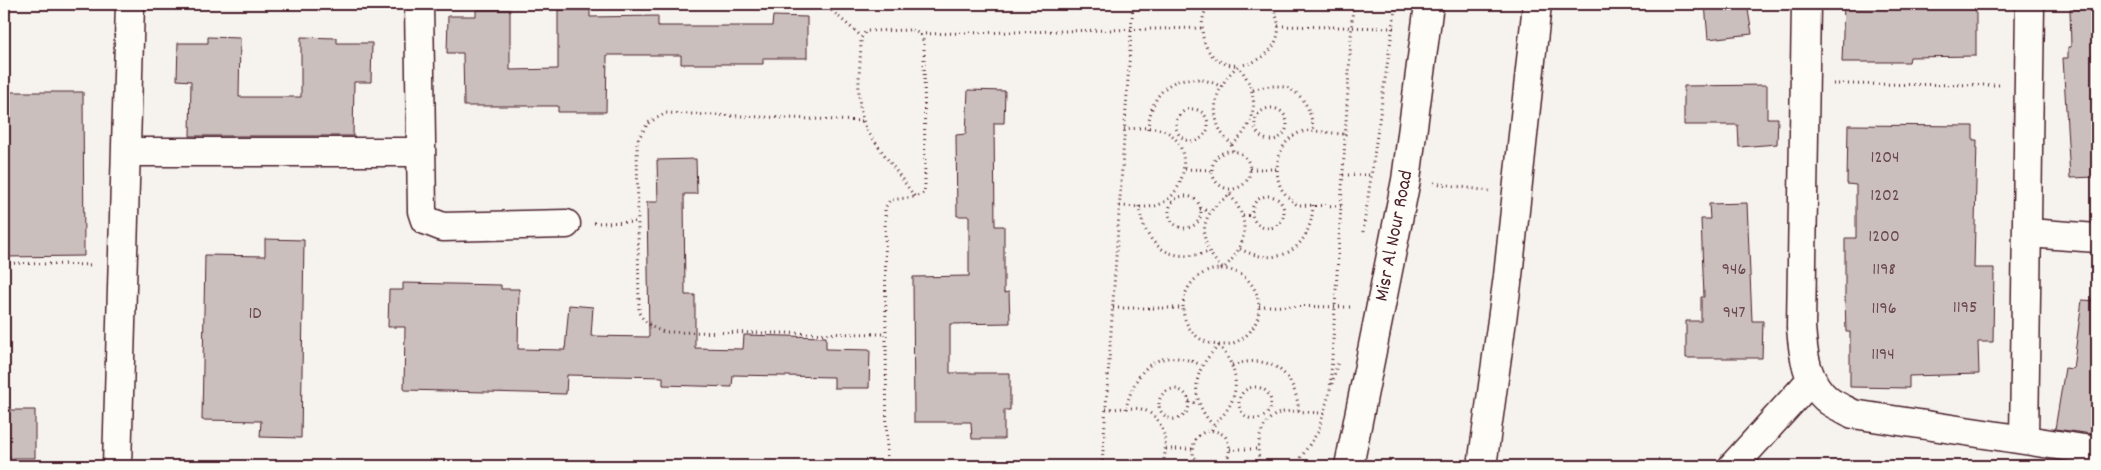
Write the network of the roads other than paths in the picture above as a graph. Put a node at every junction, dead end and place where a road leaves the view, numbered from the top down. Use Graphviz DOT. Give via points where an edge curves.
graph roads {
  1 [pos="130,4"];
  2 [pos="418,4"];
  3 [pos="1430,4"];
  4 [pos="1537,4"];
  5 [pos="1806,4"];
  6 [pos="2030,4"];
  7 [pos="126,152"];
  8 [pos="421,152"];
  9 [pos="566,224"];
  10 [pos="2028,233"];
  11 [pos="2097,238"];
  12 [pos="1812,380"];
  13 [pos="2024,440"];
  14 [pos="2097,451"];
  15 [pos="117,466"];
  16 [pos="1349,466"];
  17 [pos="1482,466"];
  18 [pos="1733,466"];
  1 -- 7 [label="street"];
  2 -- 8 [label="street"];
  3 -- 16 [label="street, Misr Al Nour Road" via="1406,180"];
  4 -- 17 [label="street" via="1517,194"];
  5 -- 12 [label="street" via="1801,327 1803,355"];
  6 -- 10 [label="street"];
  7 -- 8 [label="street"];
  7 -- 15 [label="street"];
  8 -- 9 [label="street" via="422,212 425,220 433,225"];
  10 -- 11 [label="street"];
  10 -- 13 [label="street"];
  12 -- 13 [label="street" via="1829,401 1853,414"];
  12 -- 18 [label="street"];
  13 -- 14 [label="street"];
}
